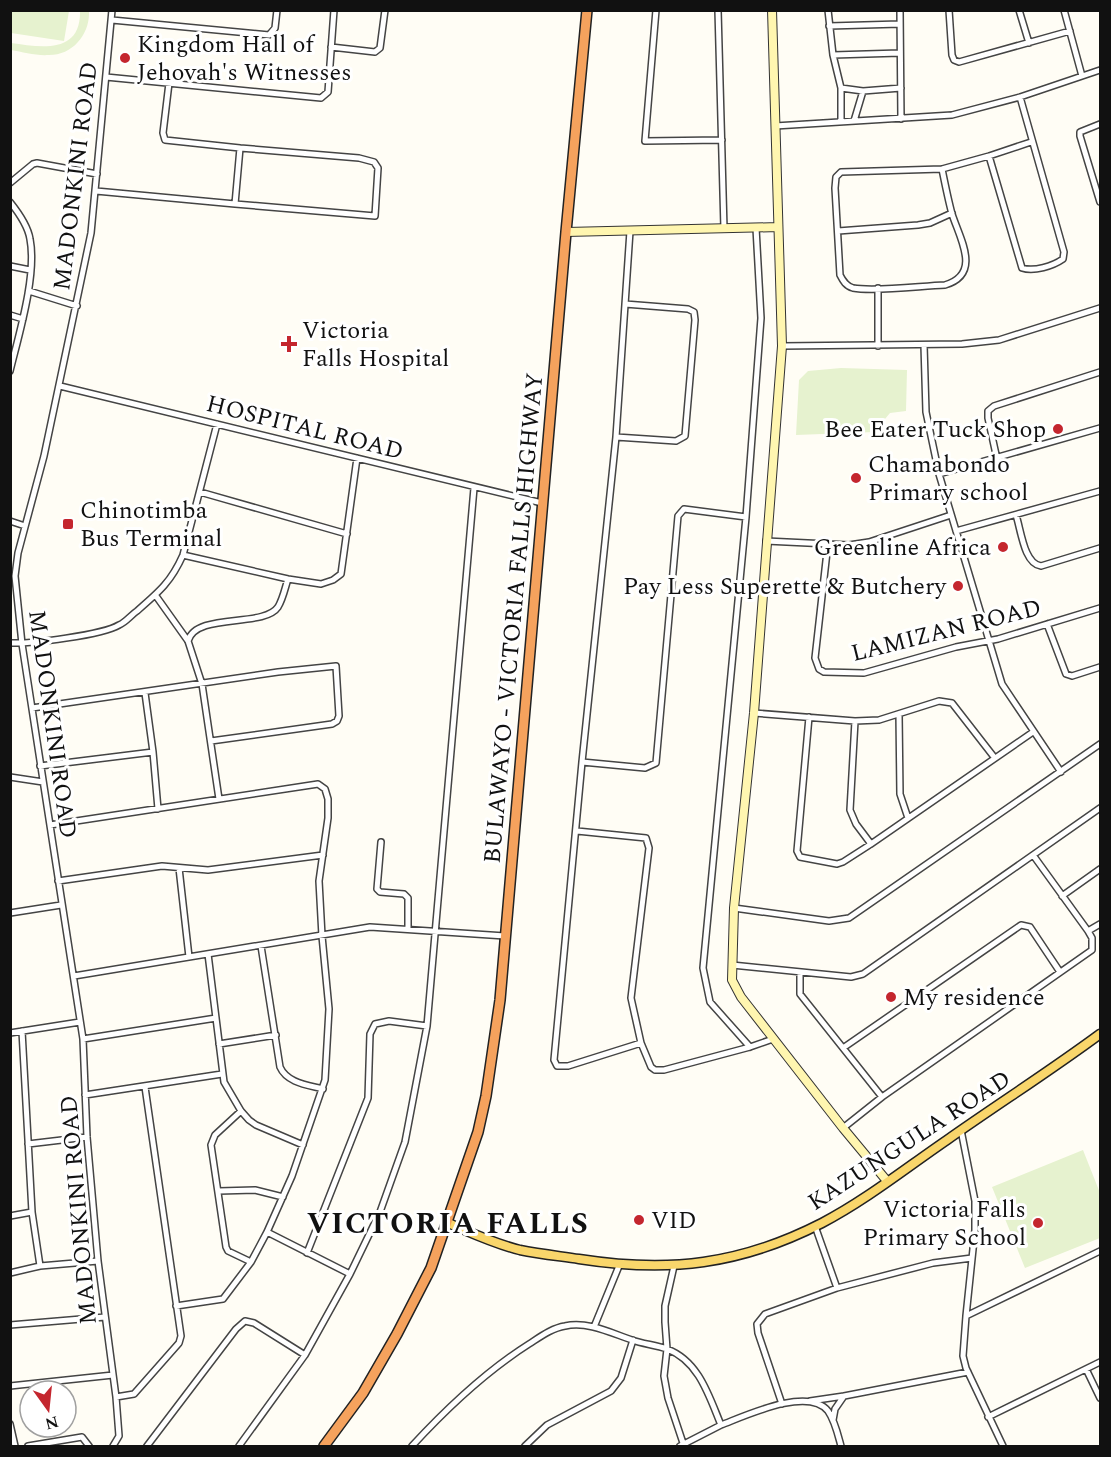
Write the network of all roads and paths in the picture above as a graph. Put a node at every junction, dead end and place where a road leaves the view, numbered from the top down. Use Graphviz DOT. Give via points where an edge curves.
graph roads {
  1 [pos="112,10"];
  2 [pos="277,10"];
  3 [pos="334,10"];
  4 [pos="385,10"];
  5 [pos="587,10"];
  6 [pos="656,10"];
  7 [pos="718,10"];
  8 [pos="772,10"];
  9 [pos="828,10"];
  10 [pos="900,10"];
  11 [pos="949,10"];
  12 [pos="1019,10"];
  13 [pos="1064,10"];
  14 [pos="112,20"];
  15 [pos="900,24"];
  16 [pos="829,26"];
  17 [pos="1070,31"];
  18 [pos="1029,43"];
  19 [pos="331,47"];
  20 [pos="900,53"];
  21 [pos="833,55"];
  22 [pos="1101,70"];
  23 [pos="1082,76"];
  24 [pos="106,77"];
  25 [pos="169,83"];
  26 [pos="841,88"];
  27 [pos="901,88"];
  28 [pos="862,91"];
  29 [pos="1020,97"];
  30 [pos="901,119"];
  31 [pos="854,121"];
  32 [pos="841,122"];
  33 [pos="1101,124"];
  34 [pos="775,126"];
  35 [pos="722,140"];
  36 [pos="1031,142"];
  37 [pos="240,148"];
  38 [pos="989,156"];
  39 [pos="942,169"];
  40 [pos="98,174"];
  41 [pos="10,183"];
  42 [pos="96,191"];
  43 [pos="10,202"];
  44 [pos="1101,202"];
  45 [pos="236,204"];
  46 [pos="952,213"];
  47 [pos="778,227"];
  48 [pos="756,228"];
  49 [pos="724,229"];
  50 [pos="630,231"];
  51 [pos="838,231"];
  52 [pos="566,232"];
  53 [pos="10,266"];
  54 [pos="30,270"];
  55 [pos="878,288"];
  56 [pos="29,291"];
  57 [pos="625,304"];
  58 [pos="77,306"];
  59 [pos="1101,308"];
  60 [pos="10,315"];
  61 [pos="23,318"];
  62 [pos="924,345"];
  63 [pos="782,346"];
  64 [pos="878,346"];
  65 [pos="12,362"];
  66 [pos="10,371"];
  67 [pos="1101,372"];
  68 [pos="60,386"];
  69 [pos="217,424"];
  70 [pos="1101,428"];
  71 [pos="616,437"];
  72 [pos="357,458"];
  73 [pos="997,459"];
  74 [pos="939,474"];
  75 [pos="474,488"];
  76 [pos="1101,491"];
  77 [pos="200,492"];
  78 [pos="542,502"];
  79 [pos="951,515"];
  80 [pos="1016,515"];
  81 [pos="746,517"];
  82 [pos="10,521"];
  83 [pos="25,526"];
  84 [pos="956,531"];
  85 [pos="347,534"];
  86 [pos="766,541"];
  87 [pos="828,543"];
  88 [pos="1101,548"];
  89 [pos="183,555"];
  90 [pos="288,579"];
  91 [pos="156,596"];
  92 [pos="1101,608"];
  93 [pos="1047,624"];
  94 [pos="188,641"];
  95 [pos="991,641"];
  96 [pos="10,643"];
  97 [pos="22,644"];
  98 [pos="1101,667"];
  99 [pos="202,684"];
  100 [pos="145,693"];
  101 [pos="32,708"];
  102 [pos="754,713"];
  103 [pos="899,714"];
  104 [pos="809,717"];
  105 [pos="855,721"];
  106 [pos="1033,732"];
  107 [pos="211,741"];
  108 [pos="1101,744"];
  109 [pos="153,752"];
  110 [pos="994,757"];
  111 [pos="582,762"];
  112 [pos="40,766"];
  113 [pos="1061,772"];
  114 [pos="10,777"];
  115 [pos="43,782"];
  116 [pos="219,799"];
  117 [pos="1101,808"];
  118 [pos="158,809"];
  119 [pos="908,818"];
  120 [pos="50,825"];
  121 [pos="577,831"];
  122 [pos="381,842"];
  123 [pos="871,844"];
  124 [pos="323,855"];
  125 [pos="1033,855"];
  126 [pos="179,868"];
  127 [pos="1101,869"];
  128 [pos="58,881"];
  129 [pos="1062,896"];
  130 [pos="61,905"];
  131 [pos="734,908"];
  132 [pos="10,913"];
  133 [pos="1101,924"];
  134 [pos="408,928"];
  135 [pos="435,930"];
  136 [pos="1088,931"];
  137 [pos="322,936"];
  138 [pos="505,936"];
  139 [pos="261,946"];
  140 [pos="208,954"];
  141 [pos="189,957"];
  142 [pos="732,965"];
  143 [pos="800,972"];
  144 [pos="1060,972"];
  145 [pos="74,976"];
  146 [pos="216,1018"];
  147 [pos="80,1022"];
  148 [pos="427,1026"];
  149 [pos="22,1031"];
  150 [pos="10,1032"];
  151 [pos="1101,1034"];
  152 [pos="276,1035"];
  153 [pos="83,1039"];
  154 [pos="773,1039"];
  155 [pos="641,1043"];
  156 [pos="219,1044"];
  157 [pos="750,1047"];
  158 [pos="843,1048"];
  159 [pos="222,1074"];
  160 [pos="145,1087"];
  161 [pos="323,1089"];
  162 [pos="85,1095"];
  163 [pos="882,1097"];
  164 [pos="241,1111"];
  165 [pos="843,1128"];
  166 [pos="961,1130"];
  167 [pos="87,1137"];
  168 [pos="28,1144"];
  169 [pos="303,1145"];
  170 [pos="887,1181"];
  171 [pos="219,1191"];
  172 [pos="283,1197"];
  173 [pos="32,1212"];
  174 [pos="10,1216"];
  175 [pos="448,1223"];
  176 [pos="815,1226"];
  177 [pos="267,1232"];
  178 [pos="1101,1251"];
  179 [pos="307,1253"];
  180 [pos="972,1258"];
  181 [pos="98,1261"];
  182 [pos="251,1262"];
  183 [pos="40,1266"];
  184 [pos="619,1266"];
  185 [pos="674,1266"];
  186 [pos="10,1273"];
  187 [pos="350,1274"];
  188 [pos="837,1288"];
  189 [pos="176,1306"];
  190 [pos="966,1316"];
  191 [pos="105,1317"];
  192 [pos="10,1325"];
  193 [pos="594,1327"];
  194 [pos="633,1340"];
  195 [pos="668,1349"];
  196 [pos="305,1355"];
  197 [pos="1101,1362"];
  198 [pos="1086,1369"];
  199 [pos="968,1372"];
  200 [pos="113,1375"];
  201 [pos="10,1386"];
  202 [pos="844,1396"];
  203 [pos="116,1397"];
  204 [pos="1101,1398"];
  205 [pos="808,1401"];
  206 [pos="782,1404"];
  207 [pos="988,1417"];
  208 [pos="833,1420"];
  209 [pos="10,1424"];
  210 [pos="721,1425"];
  211 [pos="15,1446"];
  212 [pos="28,1446"];
  213 [pos="89,1446"];
  214 [pos="113,1446"];
  215 [pos="147,1446"];
  216 [pos="239,1446"];
  217 [pos="324,1446"];
  218 [pos="412,1446"];
  219 [pos="525,1446"];
  220 [pos="682,1446"];
  221 [pos="842,1446"];
  222 [pos="1003,1446"];
  1 -- 14 [label="street, MADONKINI ROAD"];
  2 -- 14 [label="street" via="275,28 269,34"];
  3 -- 19 [label="street"];
  4 -- 19 [label="street" via="380,48 375,52"];
  5 -- 52 [label="highway, BULAWAYO - VICTORIA FALLS HIGHWAY"];
  6 -- 35 [label="street" via="645,141"];
  7 -- 35 [label="street"];
  8 -- 34 [label="street"];
  9 -- 16 [label="street"];
  10 -- 15 [label="street"];
  11 -- 18 [label="street" via="954,60 959,62"];
  12 -- 18 [label="street"];
  13 -- 17 [label="street"];
  14 -- 24 [label="street, MADONKINI ROAD"];
  15 -- 16 [label="street"];
  15 -- 20 [label="street"];
  16 -- 21 [label="street"];
  17 -- 18 [label="street"];
  17 -- 23 [label="street"];
  19 -- 25 [label="street" via="328,92 324,97"];
  20 -- 21 [label="street"];
  20 -- 27 [label="street"];
  21 -- 26 [label="street"];
  22 -- 23 [label="street"];
  23 -- 29 [label="street"];
  24 -- 25 [label="street"];
  24 -- 40 [label="street, MADONKINI ROAD"];
  25 -- 37 [label="street" via="165,140"];
  26 -- 28 [label="street"];
  26 -- 32 [label="street"];
  27 -- 28 [label="street"];
  27 -- 30 [label="street"];
  28 -- 31 [label="street"];
  29 -- 30 [label="street" via="952,115"];
  29 -- 36 [label="street"];
  30 -- 31 [label="street"];
  31 -- 32 [label="street"];
  32 -- 34 [label="street"];
  33 -- 44 [label="street" via="1083,129 1080,136"];
  34 -- 47 [label="street"];
  35 -- 49 [label="street"];
  36 -- 38 [label="street"];
  36 -- 38 [label="street" via="1064,252 1057,264 1022,268"];
  37 -- 45 [label="street"];
  37 -- 45 [label="street" via="374,162 378,168 375,216"];
  38 -- 39 [label="street"];
  39 -- 46 [label="street"];
  39 -- 51 [label="street" via="841,172 835,188"];
  40 -- 41 [label="street" via="37,163"];
  40 -- 42 [label="street, MADONKINI ROAD"];
  42 -- 45 [label="street"];
  42 -- 58 [label="street, MADONKINI ROAD"];
  43 -- 54 [label="street" via="30,237"];
  46 -- 51 [label="street" via="918,225"];
  46 -- 55 [label="street" via="966,256 961,276 945,285"];
  47 -- 48 [label="street"];
  47 -- 63 [label="street"];
  48 -- 49 [label="street"];
  48 -- 81 [label="street" via="761,318"];
  49 -- 50 [label="street"];
  50 -- 52 [label="street"];
  50 -- 57 [label="street"];
  51 -- 55 [label="street" via="843,282 851,288"];
  52 -- 78 [label="highway, BULAWAYO - VICTORIA FALLS HIGHWAY"];
  53 -- 54 [label="street"];
  54 -- 56 [label="street"];
  55 -- 64 [label="street"];
  56 -- 58 [label="street"];
  56 -- 61 [label="street"];
  57 -- 71 [label="street"];
  57 -- 71 [label="street" via="688,309 694,312 695,320 685,436 676,441"];
  58 -- 68 [label="street, MADONKINI ROAD"];
  59 -- 62 [label="street" via="999,340"];
  60 -- 61 [label="street"];
  61 -- 65 [label="street"];
  62 -- 64 [label="street"];
  62 -- 74 [label="street" via="926,412"];
  63 -- 64 [label="street"];
  63 -- 86 [label="street"];
  65 -- 66 [label="street"];
  67 -- 73 [label="street" via="988,411"];
  68 -- 69 [label="street, HOSPITAL ROAD"];
  68 -- 83 [label="street, MADONKINI ROAD"];
  69 -- 72 [label="street, HOSPITAL ROAD"];
  69 -- 77 [label="street"];
  70 -- 73 [label="street"];
  71 -- 111 [label="street"];
  72 -- 75 [label="street, HOSPITAL ROAD"];
  72 -- 85 [label="street"];
  73 -- 74 [label="street"];
  74 -- 79 [label="street"];
  75 -- 78 [label="street, HOSPITAL ROAD"];
  75 -- 135 [label="street"];
  76 -- 80 [label="street"];
  77 -- 85 [label="street"];
  77 -- 89 [label="street"];
  78 -- 138 [label="highway, BULAWAYO - VICTORIA FALLS HIGHWAY"];
  79 -- 84 [label="street"];
  79 -- 87 [label="street" via="869,542"];
  80 -- 84 [label="street"];
  80 -- 88 [label="street" via="1034,565"];
  81 -- 111 [label="street" via="684,509 678,516 656,763 645,768"];
  81 -- 157 [label="street" via="703,968 710,1002"];
  82 -- 83 [label="street"];
  83 -- 97 [label="street, MADONKINI ROAD" via="15,576"];
  84 -- 95 [label="street"];
  85 -- 90 [label="street" via="338,577 321,584"];
  86 -- 87 [label="street"];
  86 -- 102 [label="street"];
  87 -- 95 [label="street, LAMIZAN ROAD" via="815,658 819,669 864,673"];
  89 -- 90 [label="street"];
  89 -- 91 [label="street"];
  90 -- 94 [label="street" via="274,610 199,627"];
  91 -- 94 [label="street"];
  91 -- 97 [label="street" via="118,626"];
  92 -- 93 [label="street, LAMIZAN ROAD"];
  93 -- 95 [label="street, LAMIZAN ROAD"];
  93 -- 98 [label="street" via="1066,674 1072,676"];
  94 -- 99 [label="street"];
  95 -- 106 [label="street" via="1002,684"];
  96 -- 97 [label="street"];
  97 -- 101 [label="street, MADONKINI ROAD"];
  99 -- 100 [label="street"];
  99 -- 107 [label="street"];
  99 -- 107 [label="street" via="336,666 337,721"];
  100 -- 101 [label="street"];
  100 -- 109 [label="street"];
  101 -- 112 [label="street, MADONKINI ROAD"];
  102 -- 104 [label="street"];
  102 -- 131 [label="street"];
  103 -- 105 [label="street"];
  103 -- 110 [label="street" via="939,701 952,703"];
  103 -- 119 [label="street" via="900,794"];
  104 -- 105 [label="street"];
  104 -- 123 [label="street" via="798,855 837,864"];
  105 -- 123 [label="street" via="850,810"];
  106 -- 110 [label="street"];
  106 -- 113 [label="street"];
  107 -- 116 [label="street"];
  108 -- 113 [label="street"];
  109 -- 112 [label="street"];
  109 -- 118 [label="street"];
  110 -- 119 [label="street"];
  111 -- 121 [label="street"];
  112 -- 115 [label="street, MADONKINI ROAD"];
  113 -- 131 [label="street" via="849,918 829,921"];
  114 -- 115 [label="street"];
  115 -- 120 [label="street, MADONKINI ROAD"];
  116 -- 118 [label="street"];
  116 -- 124 [label="street" via="318,784 326,789 328,799"];
  117 -- 125 [label="street"];
  118 -- 120 [label="street"];
  119 -- 123 [label="street"];
  120 -- 128 [label="street, MADONKINI ROAD"];
  121 -- 155 [label="street" via="646,838 649,848 631,998"];
  121 -- 155 [label="street" via="554,1060 557,1066 568,1066"];
  122 -- 134 [label="street" via="377,889 408,898"];
  124 -- 126 [label="street" via="208,870"];
  124 -- 137 [label="street" via="319,881"];
  125 -- 129 [label="street"];
  125 -- 143 [label="street" via="863,974 851,977"];
  126 -- 128 [label="street" via="162,866"];
  126 -- 141 [label="street"];
  127 -- 129 [label="street"];
  128 -- 130 [label="street, MADONKINI ROAD"];
  129 -- 136 [label="street"];
  130 -- 132 [label="street"];
  130 -- 145 [label="street, MADONKINI ROAD"];
  131 -- 142 [label="street"];
  133 -- 136 [label="street"];
  134 -- 135 [label="street"];
  134 -- 137 [label="street" via="370,927"];
  135 -- 138 [label="street"];
  135 -- 148 [label="street"];
  136 -- 144 [label="street" via="1092,950"];
  137 -- 139 [label="street"];
  137 -- 161 [label="street" via="330,1025"];
  138 -- 175 [label="highway, BULAWAYO - VICTORIA FALLS HIGHWAY" via="486,1096"];
  139 -- 140 [label="street"];
  139 -- 152 [label="street"];
  140 -- 141 [label="street"];
  140 -- 146 [label="street"];
  141 -- 145 [label="street"];
  142 -- 143 [label="street"];
  142 -- 154 [label="street" via="736,989"];
  143 -- 158 [label="street" via="800,994"];
  144 -- 158 [label="street" via="1030,927 1022,925"];
  144 -- 163 [label="street"];
  145 -- 147 [label="street, MADONKINI ROAD"];
  146 -- 153 [label="street"];
  146 -- 156 [label="street"];
  147 -- 149 [label="street"];
  147 -- 153 [label="street, MADONKINI ROAD"];
  148 -- 179 [label="street" via="388,1021 375,1024 370,1034 368,1098"];
  148 -- 187 [label="street" via="405,1142 380,1212"];
  149 -- 150 [label="street"];
  149 -- 168 [label="street"];
  151 -- 166 [label="main road, KAZUNGULA ROAD"];
  152 -- 156 [label="street"];
  152 -- 161 [label="street" via="283,1074"];
  153 -- 162 [label="street, MADONKINI ROAD"];
  154 -- 157 [label="street"];
  154 -- 165 [label="street"];
  155 -- 157 [label="street" via="655,1070"];
  156 -- 159 [label="street"];
  158 -- 163 [label="street"];
  159 -- 160 [label="street"];
  159 -- 164 [label="street"];
  160 -- 162 [label="street"];
  160 -- 189 [label="street"];
  161 -- 169 [label="street"];
  162 -- 167 [label="street, MADONKINI ROAD"];
  163 -- 165 [label="street"];
  164 -- 169 [label="street" via="256,1125"];
  164 -- 171 [label="street" via="212,1138"];
  165 -- 170 [label="street"];
  166 -- 170 [label="main road, KAZUNGULA ROAD"];
  166 -- 180 [label="street" via="975,1201"];
  167 -- 168 [label="street"];
  167 -- 181 [label="street, MADONKINI ROAD"];
  168 -- 173 [label="street"];
  169 -- 172 [label="street"];
  170 -- 176 [label="main road, KAZUNGULA ROAD"];
  171 -- 172 [label="street" via="255,1190"];
  171 -- 182 [label="street" via="227,1249"];
  172 -- 177 [label="street"];
  173 -- 174 [label="street"];
  173 -- 183 [label="street"];
  175 -- 184 [label="main road, KAZUNGULA ROAD" via="520,1250"];
  175 -- 217 [label="highway, BULAWAYO - VICTORIA FALLS HIGHWAY" via="431,1268 397,1334 363,1393"];
  176 -- 185 [label="main road, KAZUNGULA ROAD" via="750,1252"];
  176 -- 188 [label="street"];
  177 -- 179 [label="street"];
  177 -- 182 [label="street"];
  178 -- 190 [label="street"];
  179 -- 187 [label="street"];
  180 -- 188 [label="street" via="933,1263"];
  180 -- 190 [label="street"];
  181 -- 183 [label="street"];
  181 -- 191 [label="street, MADONKINI ROAD"];
  182 -- 189 [label="street" via="223,1299"];
  183 -- 186 [label="street"];
  184 -- 185 [label="main road, KAZUNGULA ROAD"];
  184 -- 193 [label="street"];
  185 -- 195 [label="street" via="665,1306"];
  187 -- 196 [label="street"];
  188 -- 206 [label="street" via="765,1314 757,1324"];
  189 -- 203 [label="street" via="179,1343 134,1394"];
  190 -- 199 [label="street" via="963,1356"];
  191 -- 192 [label="street"];
  191 -- 200 [label="street, MADONKINI ROAD"];
  193 -- 194 [label="street"];
  193 -- 218 [label="street" via="565,1326 551,1331 506,1359 437,1418"];
  194 -- 195 [label="street"];
  194 -- 219 [label="street" via="621,1378 611,1391 547,1425"];
  195 -- 210 [label="street" via="692,1365"];
  195 -- 220 [label="street" via="664,1376"];
  196 -- 215 [label="street" via="245,1321"];
  196 -- 216 [label="street"];
  197 -- 198 [label="street"];
  198 -- 204 [label="street"];
  198 -- 207 [label="street"];
  199 -- 202 [label="street"];
  199 -- 207 [label="street"];
  200 -- 201 [label="street"];
  200 -- 203 [label="street, MADONKINI ROAD"];
  202 -- 205 [label="street"];
  202 -- 208 [label="street"];
  203 -- 214 [label="street, MADONKINI ROAD" via="119,1436"];
  205 -- 206 [label="street"];
  205 -- 208 [label="street" via="826,1409"];
  206 -- 210 [label="street"];
  207 -- 222 [label="street"];
  208 -- 221 [label="street"];
  209 -- 211 [label="street"];
  210 -- 220 [label="street"];
  212 -- 213 [label="street" via="82,1437"];
}
